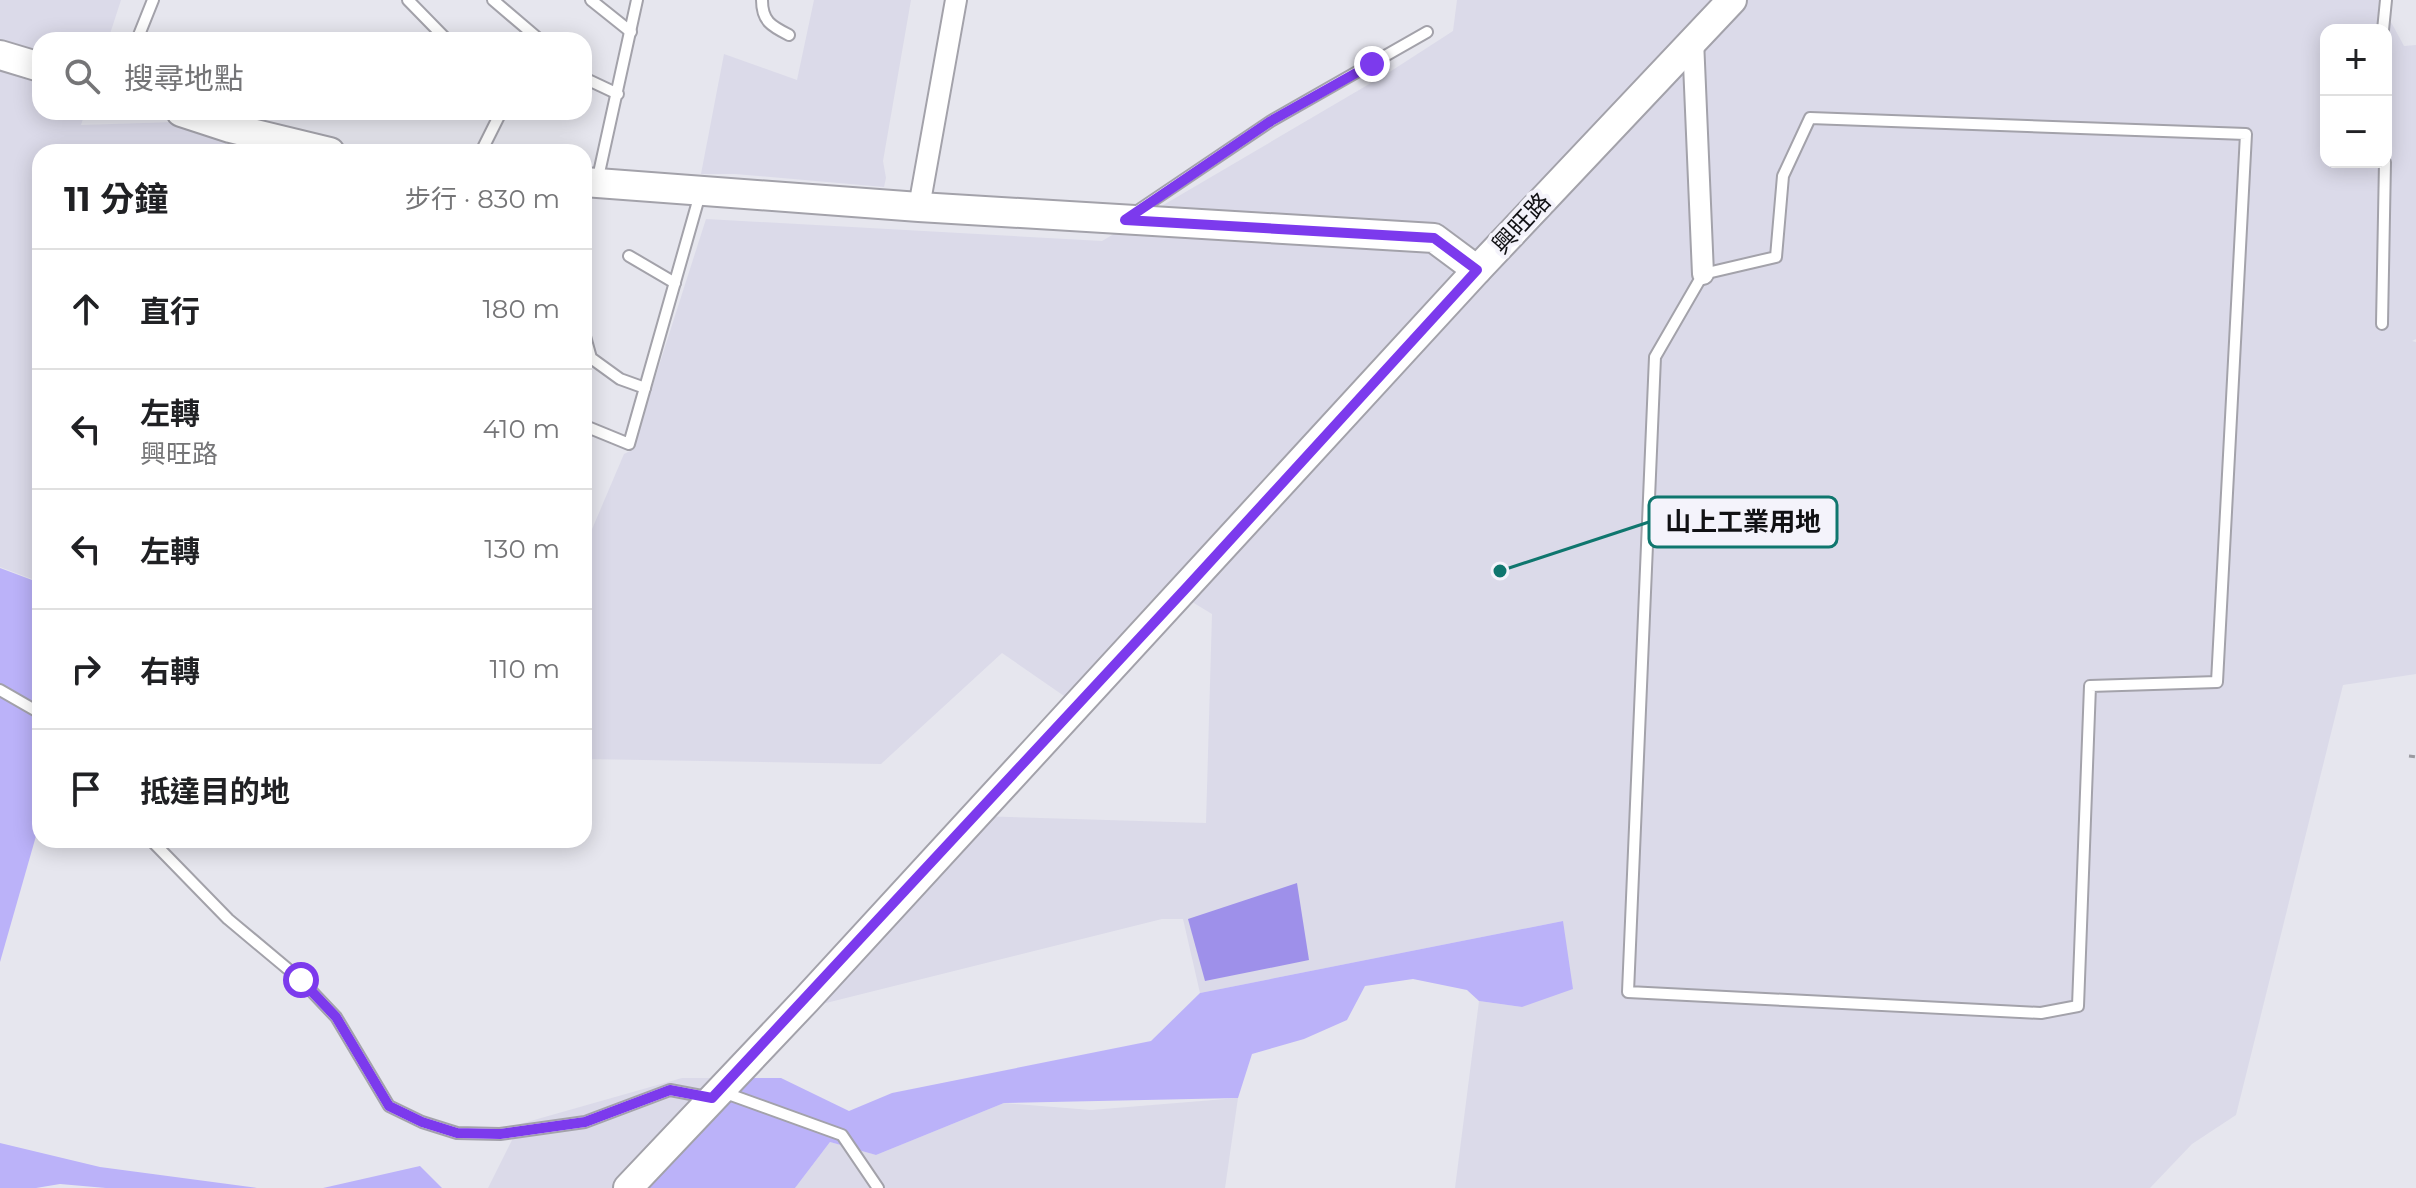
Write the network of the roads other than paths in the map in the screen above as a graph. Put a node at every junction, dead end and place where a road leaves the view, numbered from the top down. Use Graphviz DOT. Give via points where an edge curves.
graph roads {
  1 [pos="153,0"];
  2 [pos="408,0"];
  3 [pos="493,0"];
  4 [pos="591,0"];
  5 [pos="637,0"];
  6 [pos="762,0"];
  7 [pos="956,0"];
  8 [pos="1732,0"];
  9 [pos="2386,0"];
  10 [pos="2384,24"];
  11 [pos="140,32"];
  12 [pos="439,32"];
  13 [pos="531,32"];
  14 [pos="631,32"];
  15 [pos="1427,32"];
  16 [pos="789,35"];
  17 [pos="1693,40"];
  18 [pos="0,55"];
  19 [pos="32,65"];
  20 [pos="592,82"];
  21 [pos="618,94"];
  22 [pos="206,120"];
  23 [pos="497,120"];
  24 [pos="297,144"];
  25 [pos="485,144"];
  26 [pos="2385,168"];
  27 [pos="592,177"];
  28 [pos="592,183"];
  29 [pos="700,192"];
  30 [pos="919,207"];
  31 [pos="1125,220"];
  32 [pos="629,256"];
  33 [pos="1477,270"];
  34 [pos="1703,274"];
  35 [pos="675,283"];
  36 [pos="2382,324"];
  37 [pos="592,359"];
  38 [pos="645,388"];
  39 [pos="592,429"];
  40 [pos="0,690"];
  41 [pos="32,708"];
  42 [pos="159,848"];
  43 [pos="712,1098"];
  44 [pos="628,1188"];
  45 [pos="878,1188"];
  1 -- 11 [label="lane"];
  2 -- 12 [label="lane"];
  3 -- 13 [label="lane"];
  4 -- 14 [label="lane"];
  5 -- 14 [label="lane"];
  6 -- 16 [label="lane" via="763,16"];
  7 -- 30 [label="street"];
  8 -- 17 [label="street, 興旺路"];
  9 -- 10 [label="lane"];
  14 -- 21 [label="lane"];
  15 -- 31 [label="lane" via="1271,121"];
  17 -- 33 [label="street, 興旺路"];
  17 -- 34 [label="street"];
  18 -- 19 [label="street"];
  20 -- 21 [label="lane"];
  21 -- 27 [label="lane"];
  22 -- 24 [label="street"];
  23 -- 25 [label="lane"];
  26 -- 36 [label="lane"];
  28 -- 29 [label="street"];
  29 -- 30 [label="street"];
  29 -- 35 [label="lane"];
  30 -- 31 [label="street"];
  31 -- 33 [label="street" via="1434,238"];
  32 -- 35 [label="lane"];
  33 -- 43 [label="street, 興旺路"];
  34 -- 34 [label="lane" via="1655,357 1628,992 2041,1013 2078,1006 2090,686 2217,682 2246,134 1810,118 1783,176 1776,257"];
  35 -- 38 [label="lane"];
  37 -- 38 [label="lane" via="620,379"];
  38 -- 39 [label="lane" via="629,444"];
  40 -- 41 [label="lane"];
  42 -- 43 [label="lane" via="336,1017 389,1106 422,1122 457,1133 500,1134 585,1122 670,1090"];
  43 -- 44 [label="street, 興旺路"];
  43 -- 45 [label="lane" via="731,1095 842,1135"];
}
